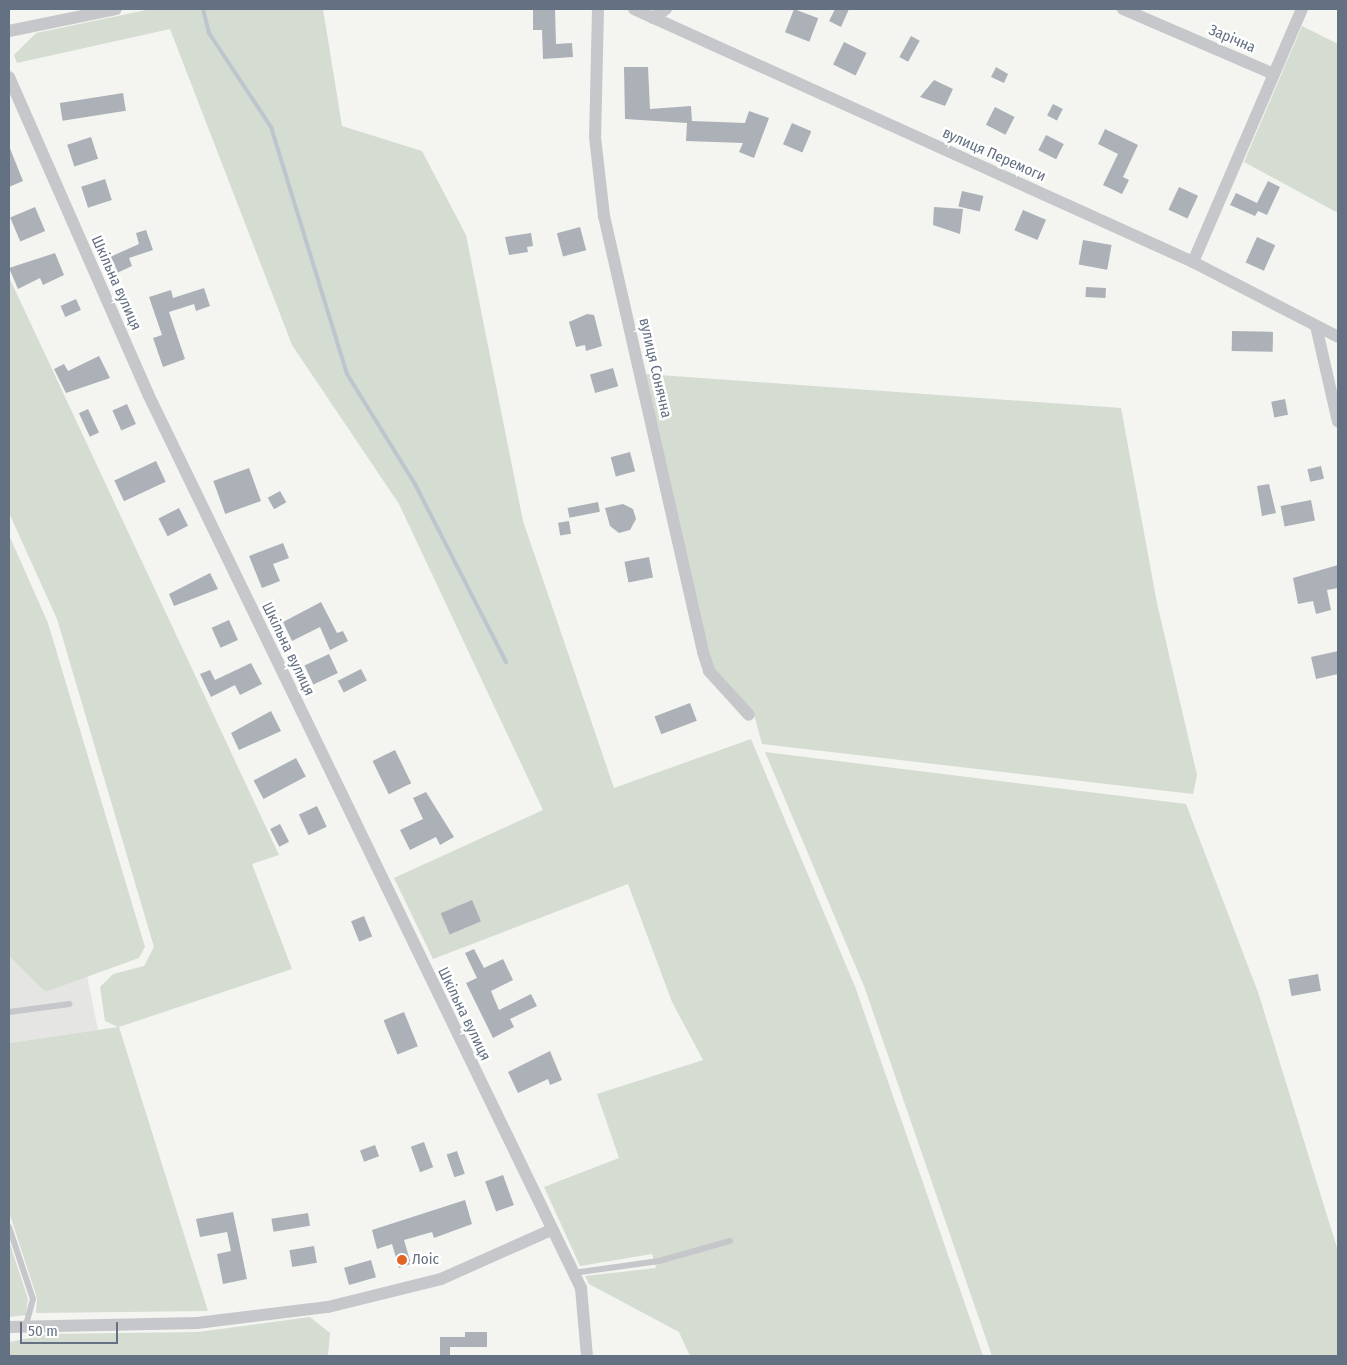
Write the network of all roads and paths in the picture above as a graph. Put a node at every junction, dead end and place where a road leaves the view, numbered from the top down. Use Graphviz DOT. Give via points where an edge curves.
graph roads {
  1 [pos="116,9"];
  2 [pos="598,9"];
  3 [pos="634,9"];
  4 [pos="666,9"];
  5 [pos="1123,9"];
  6 [pos="1302,9"];
  7 [pos="654,18"];
  8 [pos="9,31"];
  9 [pos="1274,74"];
  10 [pos="9,76"];
  11 [pos="1193,262"];
  12 [pos="1316,326"];
  13 [pos="1338,336"];
  14 [pos="1338,422"];
  15 [pos="749,715"];
  16 [pos="69,1004"];
  17 [pos="9,1012"];
  18 [pos="9,1227"];
  19 [pos="551,1230"];
  20 [pos="730,1241"];
  21 [pos="573,1273"];
  22 [pos="26,1325"];
  23 [pos="9,1327"];
  24 [pos="587,1356"];
  1 -- 8 [label="street"];
  2 -- 15 [label="street, вулиця Сонячна" via="595,137 604,216 703,652 709,671"];
  3 -- 7 [label="street, вулиця Перемоги"];
  4 -- 7 [label="street"];
  5 -- 9 [label="street, Зарічна"];
  6 -- 9 [label="street"];
  7 -- 11 [label="street, вулиця Перемоги"];
  9 -- 11 [label="street"];
  10 -- 19 [label="street, Шкільна вулиця" via="148,394"];
  11 -- 12 [label="street, вулиця Перемоги"];
  12 -- 13 [label="street, вулиця Перемоги"];
  12 -- 14 [label="street"];
  16 -- 17 [label="lane"];
  18 -- 22 [label="lane" via="33,1299"];
  19 -- 21 [label="street, Шкільна вулиця"];
  19 -- 22 [label="street" via="441,1279 328,1307 197,1323"];
  20 -- 21 [label="lane" via="659,1261"];
  21 -- 24 [label="street, Шкільна вулиця" via="584,1299"];
  22 -- 23 [label="street"];
}
